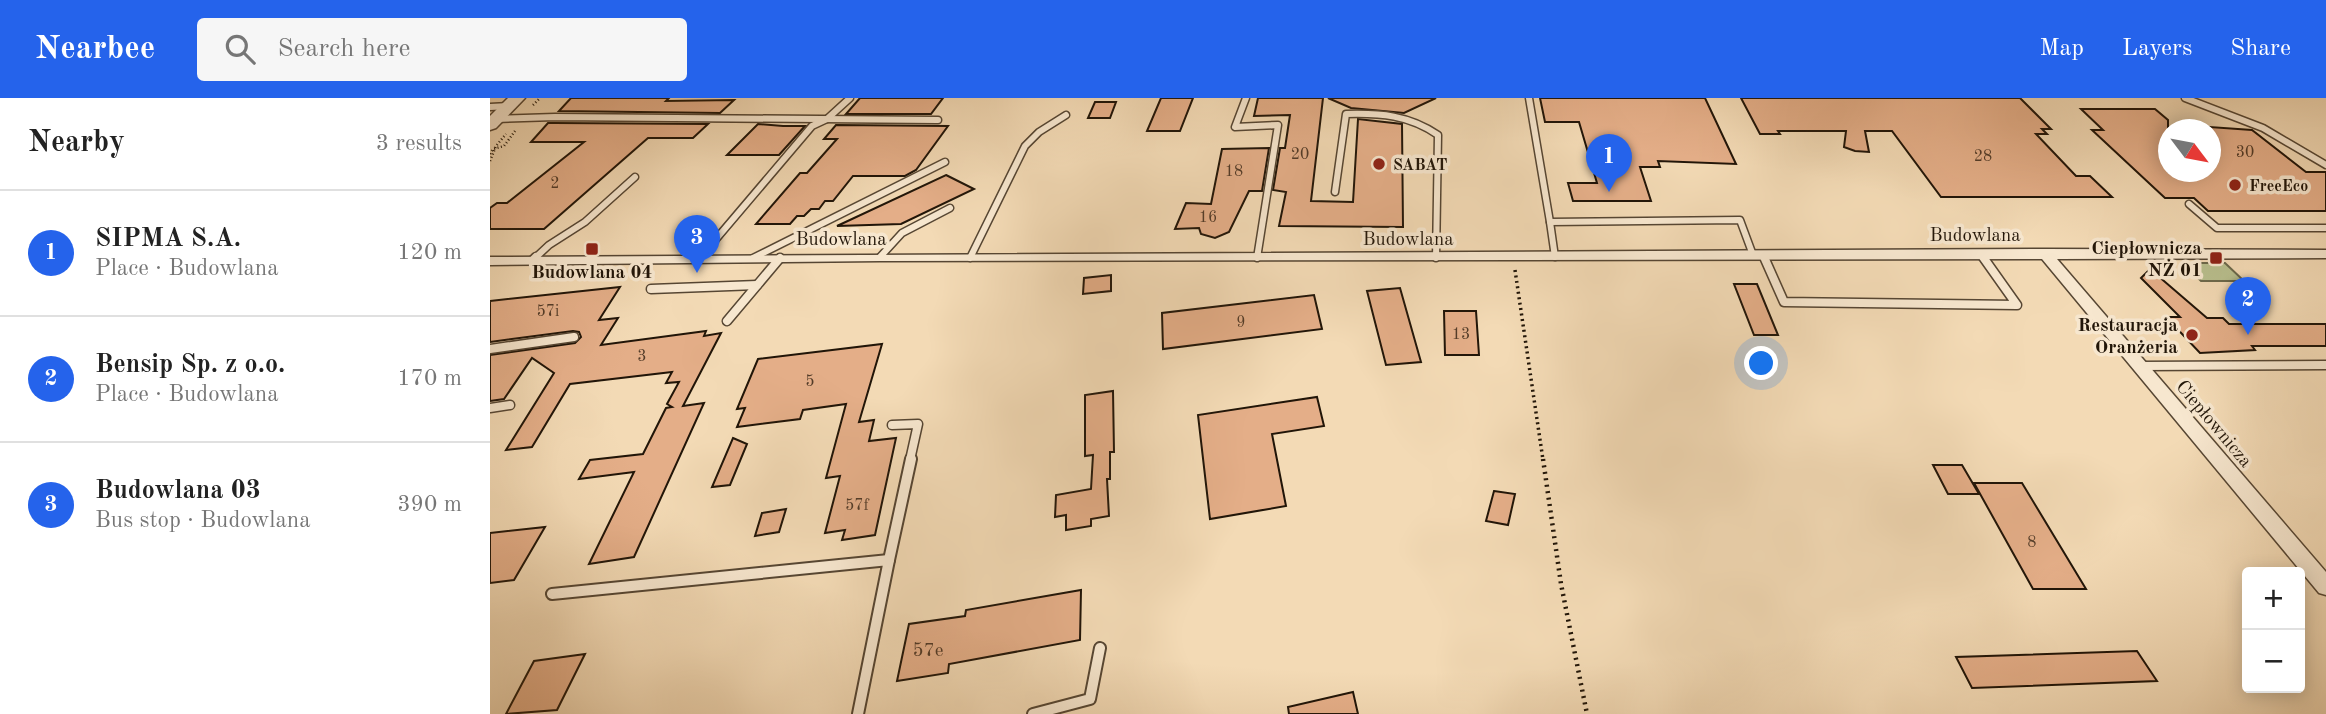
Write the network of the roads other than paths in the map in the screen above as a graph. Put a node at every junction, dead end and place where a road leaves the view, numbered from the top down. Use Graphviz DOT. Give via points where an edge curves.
graph roads {
  1 [pos="849,98"];
  2 [pos="1246,98"];
  3 [pos="1529,98"];
  4 [pos="2185,98"];
  5 [pos="513,102"];
  6 [pos="1066,115"];
  7 [pos="492,117"];
  8 [pos="827,119"];
  9 [pos="938,120"];
  10 [pos="945,162"];
  11 [pos="2326,165"];
  12 [pos="635,177"];
  13 [pos="1335,192"];
  14 [pos="2189,204"];
  15 [pos="950,208"];
  16 [pos="1550,222"];
  17 [pos="2326,228"];
  18 [pos="2044,253"];
  19 [pos="1981,254"];
  20 [pos="2326,254"];
  21 [pos="1758,255"];
  22 [pos="880,257"];
  23 [pos="1555,257"];
  24 [pos="701,258"];
  25 [pos="753,258"];
  26 [pos="780,258"];
  27 [pos="970,258"];
  28 [pos="1257,258"];
  29 [pos="1436,258"];
  30 [pos="490,261"];
  31 [pos="532,261"];
  32 [pos="757,285"];
  33 [pos="651,289"];
  34 [pos="727,321"];
  35 [pos="574,337"];
  36 [pos="490,349"];
  37 [pos="2326,365"];
  38 [pos="2140,366"];
  39 [pos="510,405"];
  40 [pos="490,408"];
  41 [pos="892,425"];
  42 [pos="889,560"];
  43 [pos="2326,587"];
  44 [pos="552,594"];
  45 [pos="1100,648"];
  46 [pos="858,714"];
  47 [pos="1033,714"];
  1 -- 8 [label="lane"];
  2 -- 28 [label="lane" via="1235,127 1278,125"];
  3 -- 16 [label="lane"];
  4 -- 11 [label="lane" via="2263,128"];
  5 -- 7 [label="street"];
  6 -- 27 [label="lane" via="1025,146"];
  7 -- 8 [label="lane"];
  8 -- 9 [label="lane"];
  8 -- 24 [label="lane" via="813,125"];
  10 -- 25 [label="lane"];
  12 -- 31 [label="lane"];
  13 -- 29 [label="lane" via="1346,114 1382,112 1424,124 1438,135"];
  14 -- 17 [label="lane" via="2217,228"];
  15 -- 22 [label="lane" via="902,232"];
  16 -- 21 [label="lane" via="1740,220"];
  16 -- 23 [label="lane"];
  18 -- 19 [label="street, Budowlana"];
  18 -- 20 [label="street, Budowlana"];
  18 -- 38 [label="street, Ciepłownicza"];
  19 -- 21 [label="street, Budowlana"];
  19 -- 21 [label="lane" via="2017,305 1784,302"];
  21 -- 23 [label="street, Budowlana"];
  22 -- 26 [label="street, Budowlana"];
  22 -- 27 [label="street, Budowlana"];
  23 -- 29 [label="street, Budowlana"];
  24 -- 25 [label="street, Budowlana"];
  24 -- 31 [label="street, Budowlana"];
  25 -- 26 [label="street, Budowlana"];
  26 -- 32 [label="lane"];
  27 -- 28 [label="street, Budowlana"];
  28 -- 29 [label="street, Budowlana"];
  30 -- 31 [label="street, Budowlana"];
  32 -- 33 [label="lane"];
  32 -- 34 [label="lane"];
  35 -- 36 [label="lane"];
  37 -- 38 [label="lane"];
  38 -- 43 [label="street, Ciepłownicza"];
  39 -- 40 [label="lane"];
  41 -- 42 [label="lane" via="918,424"];
  42 -- 44 [label="lane"];
  42 -- 46 [label="lane"];
  45 -- 47 [label="lane" via="1090,699"];
}
